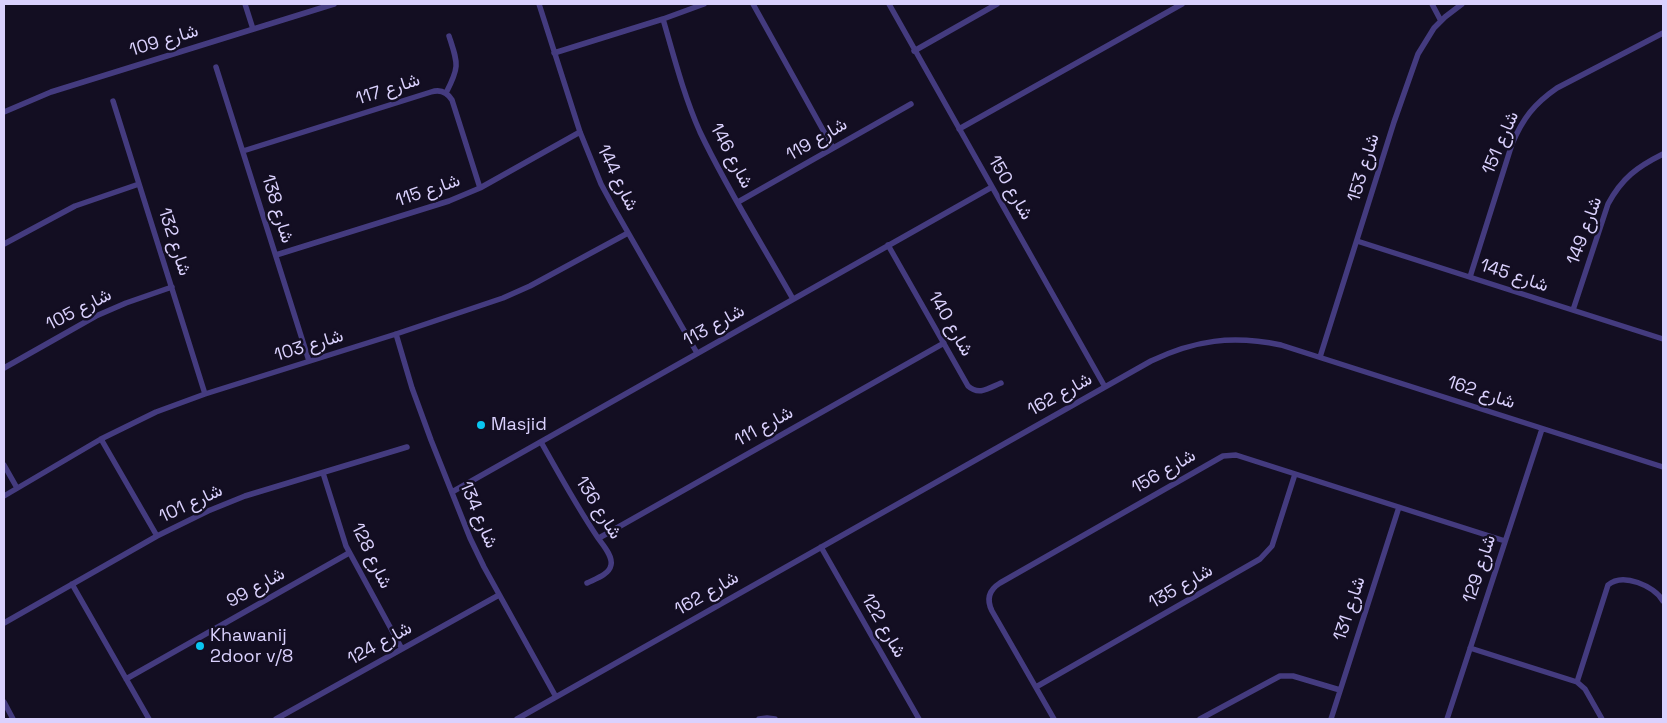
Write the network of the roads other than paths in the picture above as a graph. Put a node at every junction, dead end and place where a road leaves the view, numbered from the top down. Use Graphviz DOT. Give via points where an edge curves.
graph roads {
  1 [pos="245,4"];
  2 [pos="334,4"];
  3 [pos="539,4"];
  4 [pos="704,4"];
  5 [pos="753,4"];
  6 [pos="888,4"];
  7 [pos="998,4"];
  8 [pos="1182,4"];
  9 [pos="1432,4"];
  10 [pos="1462,4"];
  11 [pos="663,19"];
  12 [pos="1441,21"];
  13 [pos="253,29"];
  14 [pos="1663,33"];
  15 [pos="449,36"];
  16 [pos="914,51"];
  17 [pos="554,53"];
  18 [pos="216,66"];
  19 [pos="446,93"];
  20 [pos="113,101"];
  21 [pos="911,104"];
  22 [pos="4,112"];
  23 [pos="959,129"];
  24 [pos="580,132"];
  25 [pos="833,148"];
  26 [pos="243,151"];
  27 [pos="1663,154"];
  28 [pos="139,184"];
  29 [pos="992,187"];
  30 [pos="480,188"];
  31 [pos="738,202"];
  32 [pos="628,233"];
  33 [pos="1356,241"];
  34 [pos="4,244"];
  35 [pos="888,245"];
  36 [pos="276,255"];
  37 [pos="1470,277"];
  38 [pos="172,287"];
  39 [pos="793,298"];
  40 [pos="1573,310"];
  41 [pos="396,334"];
  42 [pos="1663,339"];
  43 [pos="944,343"];
  44 [pos="697,353"];
  45 [pos="1320,356"];
  46 [pos="309,362"];
  47 [pos="4,368"];
  48 [pos="1001,382"];
  49 [pos="1105,387"];
  50 [pos="206,394"];
  51 [pos="1542,429"];
  52 [pos="101,439"];
  53 [pos="541,442"];
  54 [pos="407,448"];
  55 [pos="4,465"];
  56 [pos="1663,467"];
  57 [pos="323,473"];
  58 [pos="1295,474"];
  59 [pos="17,488"];
  60 [pos="452,492"];
  61 [pos="4,496"];
  62 [pos="1399,507"];
  63 [pos="157,536"];
  64 [pos="599,538"];
  65 [pos="1505,542"];
  66 [pos="821,547"];
  67 [pos="349,553"];
  68 [pos="587,583"];
  69 [pos="72,584"];
  70 [pos="499,595"];
  71 [pos="1663,601"];
  72 [pos="4,623"];
  73 [pos="1470,648"];
  74 [pos="402,649"];
  75 [pos="126,679"];
  76 [pos="1577,682"];
  77 [pos="1036,688"];
  78 [pos="1340,690"];
  79 [pos="556,697"];
  80 [pos="4,702"];
  81 [pos="13,719"];
  82 [pos="149,719"];
  83 [pos="276,719"];
  84 [pos="518,719"];
  85 [pos="759,719"];
  86 [pos="775,719"];
  87 [pos="919,719"];
  88 [pos="1054,719"];
  89 [pos="1200,719"];
  90 [pos="1331,719"];
  91 [pos="1447,719"];
  92 [pos="1602,719"];
  1 -- 13 [label="street"];
  2 -- 13 [label="street, شارع 109"];
  3 -- 17 [label="street, شارع 144"];
  4 -- 11 [label="street"];
  5 -- 25 [label="street"];
  6 -- 16 [label="street, شارع 150"];
  7 -- 16 [label="street"];
  8 -- 23 [label="street"];
  9 -- 12 [label="street"];
  10 -- 12 [label="street, شارع 153"];
  11 -- 17 [label="street"];
  11 -- 31 [label="street, شارع 146" via="692,112"];
  12 -- 33 [label="street, شارع 153" via="1418,54"];
  13 -- 22 [label="street, شارع 109" via="51,92"];
  14 -- 37 [label="street, شارع 151" via="1557,88 1529,112 1512,144"];
  15 -- 19 [label="street" via="457,68"];
  16 -- 23 [label="street, شارع 150"];
  17 -- 24 [label="street, شارع 144"];
  18 -- 26 [label="street, شارع 138"];
  19 -- 26 [label="street, شارع 117" via="436,90"];
  19 -- 30 [label="street, شارع 117" via="452,100"];
  20 -- 28 [label="street, شارع 132"];
  21 -- 25 [label="street, شارع 119"];
  23 -- 29 [label="street, شارع 150"];
  24 -- 30 [label="street, شارع 115"];
  24 -- 32 [label="street, شارع 144" via="601,184"];
  25 -- 31 [label="street, شارع 119"];
  26 -- 36 [label="street, شارع 138"];
  27 -- 40 [label="street, شارع 149" via="1636,169 1615,191"];
  28 -- 34 [label="street" via="75,206"];
  28 -- 38 [label="street, شارع 132"];
  29 -- 35 [label="street, شارع 113"];
  29 -- 49 [label="street, شارع 150"];
  30 -- 36 [label="street, شارع 115"];
  31 -- 39 [label="street, شارع 146"];
  32 -- 41 [label="street, شارع 103" via="515,293"];
  32 -- 44 [label="street, شارع 144"];
  33 -- 37 [label="street, شارع 145"];
  33 -- 45 [label="street, شارع 153"];
  35 -- 39 [label="street, شارع 113"];
  35 -- 43 [label="street, شارع 140"];
  36 -- 46 [label="street, شارع 138"];
  37 -- 40 [label="street, شارع 145"];
  38 -- 47 [label="street, شارع 105" via="96,316"];
  38 -- 50 [label="street, شارع 132"];
  39 -- 44 [label="street, شارع 113"];
  40 -- 42 [label="street, شارع 145"];
  41 -- 46 [label="street, شارع 103"];
  41 -- 60 [label="street, شارع 134" via="412,388"];
  43 -- 48 [label="street, شارع 140" via="972,389 982,391"];
  43 -- 64 [label="street, شارع 111"];
  44 -- 53 [label="street, شارع 113"];
  45 -- 49 [label="street, شارع 162" via="1259,340 1214,340 1171,352"];
  45 -- 51 [label="street, شارع 162"];
  46 -- 50 [label="street, شارع 103"];
  49 -- 66 [label="street, شارع 162"];
  50 -- 52 [label="street, شارع 103" via="156,412"];
  51 -- 56 [label="street, شارع 162"];
  51 -- 65 [label="street, شارع 129"];
  52 -- 59 [label="street, شارع 103"];
  52 -- 63 [label="street"];
  53 -- 60 [label="street, شارع 113"];
  53 -- 64 [label="street, شارع 136"];
  54 -- 57 [label="street, شارع 101"];
  55 -- 59 [label="street"];
  57 -- 63 [label="street, شارع 101" via="226,504"];
  57 -- 67 [label="street, شارع 128"];
  58 -- 62 [label="street, شارع 156"];
  58 -- 77 [label="street, شارع 135" via="1272,546 1260,559"];
  58 -- 77 [label="street, شارع 156" via="1236,455 1222,456 994,586 989,605"];
  59 -- 61 [label="street, شارع 103"];
  60 -- 70 [label="street, شارع 134" via="470,538"];
  62 -- 65 [label="street, شارع 156"];
  62 -- 78 [label="street, شارع 131"];
  63 -- 69 [label="street, شارع 101"];
  64 -- 68 [label="street, شارع 136" via="611,563 607,572"];
  65 -- 73 [label="street, شارع 129"];
  66 -- 79 [label="street, شارع 162"];
  66 -- 87 [label="street, شارع 122"];
  67 -- 74 [label="street, شارع 128"];
  67 -- 75 [label="street, شارع 99"];
  69 -- 72 [label="street, شارع 101"];
  69 -- 75 [label="street"];
  70 -- 74 [label="street, شارع 124"];
  70 -- 79 [label="street, شارع 134"];
  71 -- 76 [label="street" via="1644,585 1620,579 1608,585"];
  73 -- 76 [label="street"];
  73 -- 91 [label="street, شارع 129"];
  74 -- 83 [label="street, شارع 124"];
  75 -- 82 [label="street"];
  76 -- 92 [label="street" via="1585,689"];
  77 -- 88 [label="street, شارع 156"];
  78 -- 89 [label="street" via="1293,676 1280,676"];
  78 -- 90 [label="street, شارع 131"];
  79 -- 84 [label="street, شارع 162"];
  80 -- 81 [label="street"];
  85 -- 86 [label="street"];
}
